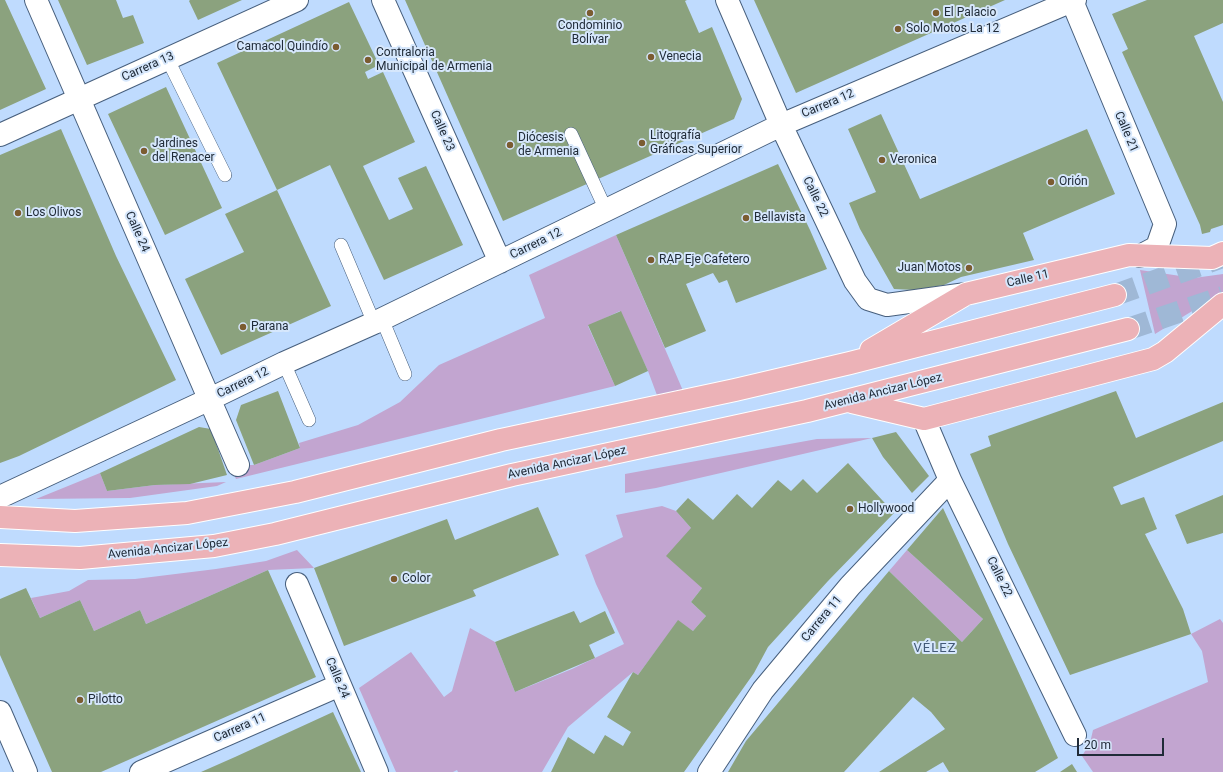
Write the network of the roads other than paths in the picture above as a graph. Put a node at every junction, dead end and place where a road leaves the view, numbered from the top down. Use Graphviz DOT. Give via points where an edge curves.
graph roads {
  1 [pos="36,0"];
  2 [pos="297,0"];
  3 [pos="383,0"];
  4 [pos="727,0"];
  5 [pos="1073,0"];
  6 [pos="167,58"];
  7 [pos="79,98"];
  8 [pos="780,124"];
  9 [pos="570,134"];
  10 [pos="0,135"];
  11 [pos="225,175"];
  12 [pos="606,210"];
  13 [pos="340,245"];
  14 [pos="1223,253"];
  15 [pos="1140,256"];
  16 [pos="500,262"];
  17 [pos="966,294"];
  18 [pos="1115,295"];
  19 [pos="1223,304"];
  20 [pos="378,321"];
  21 [pos="1128,329"];
  22 [pos="284,363"];
  23 [pos="850,363"];
  24 [pos="405,374"];
  25 [pos="210,400"];
  26 [pos="849,401"];
  27 [pos="924,419"];
  28 [pos="309,420"];
  29 [pos="238,465"];
  30 [pos="950,480"];
  31 [pos="0,497"];
  32 [pos="0,517"];
  33 [pos="0,555"];
  34 [pos="297,584"];
  35 [pos="340,685"];
  36 [pos="0,712"];
  37 [pos="1075,735"];
  38 [pos="26,772"];
  39 [pos="141,772"];
  40 [pos="377,772"];
  41 [pos="709,772"];
  1 -- 7 [label="street, Calle 24"];
  2 -- 6 [label="street, Carrera 13"];
  3 -- 16 [label="street, Calle 23"];
  4 -- 8 [label="street, Calle 22"];
  5 -- 8 [label="street, Carrera 12"];
  5 -- 15 [label="street, Calle 21" via="1165,224 1157,247"];
  6 -- 7 [label="street, Carrera 13"];
  6 -- 11 [label="lane"];
  7 -- 10 [label="street, Carrera 13"];
  7 -- 25 [label="street, Calle 24"];
  8 -- 12 [label="street, Carrera 12"];
  8 -- 17 [label="street, Calle 22" via="855,280 868,299 886,305"];
  9 -- 12 [label="lane"];
  12 -- 16 [label="street, Carrera 12"];
  13 -- 20 [label="lane"];
  14 -- 15 [label="main road, Calle 11" via="1212,258"];
  15 -- 17 [label="main road, Calle 11" via="1129,255"];
  16 -- 20 [label="street, Carrera 12"];
  17 -- 23 [label="main road, Calle 11"];
  18 -- 23 [label="main road"];
  19 -- 27 [label="main road" via="1153,359"];
  20 -- 22 [label="street, Carrera 12"];
  20 -- 24 [label="lane"];
  21 -- 26 [label="main road, Avenida Ancizar López"];
  22 -- 25 [label="street, Carrera 12"];
  22 -- 28 [label="lane"];
  23 -- 32 [label="main road" via="501,440 295,492 187,513 75,521"];
  25 -- 29 [label="street, Calle 24"];
  25 -- 31 [label="street, Carrera 12"];
  26 -- 27 [label="main road"];
  26 -- 33 [label="main road, Avenida Ancizar López" via="512,475 275,534 214,546 80,558"];
  27 -- 30 [label="street, Calle 22"];
  30 -- 37 [label="street, Calle 22"];
  30 -- 41 [label="street, Carrera 11" via="850,586 763,690"];
  34 -- 35 [label="street, Calle 24"];
  35 -- 39 [label="street, Carrera 11"];
  35 -- 40 [label="street, Calle 24"];
  36 -- 38 [label="street"];
}
